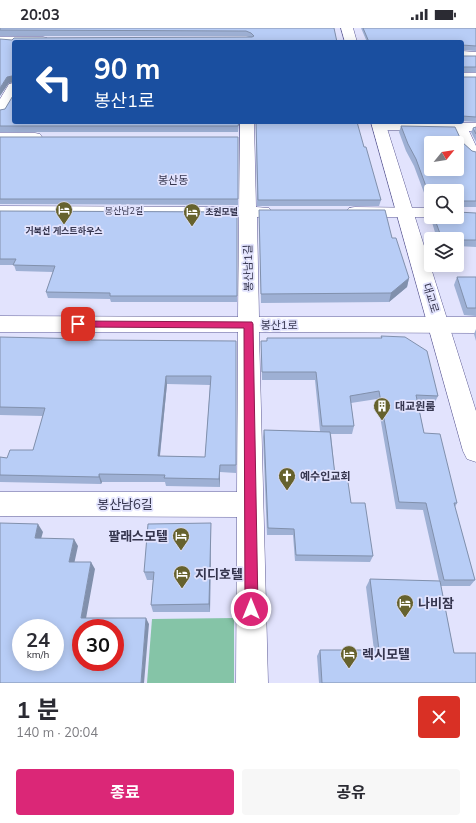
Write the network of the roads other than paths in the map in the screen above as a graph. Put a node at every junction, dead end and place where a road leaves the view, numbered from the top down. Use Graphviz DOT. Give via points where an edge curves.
graph roads {
  1 [pos="48,28"];
  2 [pos="347,28"];
  3 [pos="0,40"];
  4 [pos="12,40"];
  5 [pos="42,40"];
  6 [pos="350,40"];
  7 [pos="464,55"];
  8 [pos="476,56"];
  9 [pos="464,77"];
  10 [pos="476,77"];
  11 [pos="0,82"];
  12 [pos="12,82"];
  13 [pos="12,90"];
  14 [pos="0,111"];
  15 [pos="378,124"];
  16 [pos="459,126"];
  17 [pos="476,127"];
  18 [pos="241,132"];
  19 [pos="0,137"];
  20 [pos="48,137"];
  21 [pos="472,150"];
  22 [pos="476,167"];
  23 [pos="0,211"];
  24 [pos="248,212"];
  25 [pos="279,212"];
  26 [pos="342,212"];
  27 [pos="405,213"];
  28 [pos="424,213"];
  29 [pos="0,324"];
  30 [pos="249,324"];
  31 [pos="439,325"];
  32 [pos="476,325"];
  33 [pos="476,451"];
  34 [pos="0,504"];
  35 [pos="250,505"];
  36 [pos="252,683"];
  1 -- 5 [label="street"];
  2 -- 6 [label="street"];
  3 -- 4 [label="street"];
  7 -- 8 [label="street"];
  9 -- 10 [label="street"];
  11 -- 12 [label="street"];
  13 -- 14 [label="street"];
  15 -- 16 [label="street"];
  15 -- 27 [label="street, 대교로"];
  16 -- 17 [label="street"];
  16 -- 21 [label="street"];
  18 -- 24 [label="street, 봉산남1길"];
  19 -- 20 [label="street"];
  21 -- 22 [label="street" via="463,155"];
  23 -- 24 [label="street, 봉산남2길"];
  24 -- 25 [label="street"];
  24 -- 30 [label="street, 봉산남1길"];
  26 -- 27 [label="street"];
  27 -- 28 [label="street"];
  27 -- 31 [label="street, 대교로"];
  29 -- 30 [label="street, 봉산1로"];
  30 -- 31 [label="street, 봉산1로"];
  30 -- 35 [label="street, 봉산남1길"];
  31 -- 32 [label="street, 봉산1로"];
  31 -- 33 [label="street, 대교로"];
  34 -- 35 [label="street, 봉산남6길"];
  35 -- 36 [label="street, 봉산남1길"];
}
